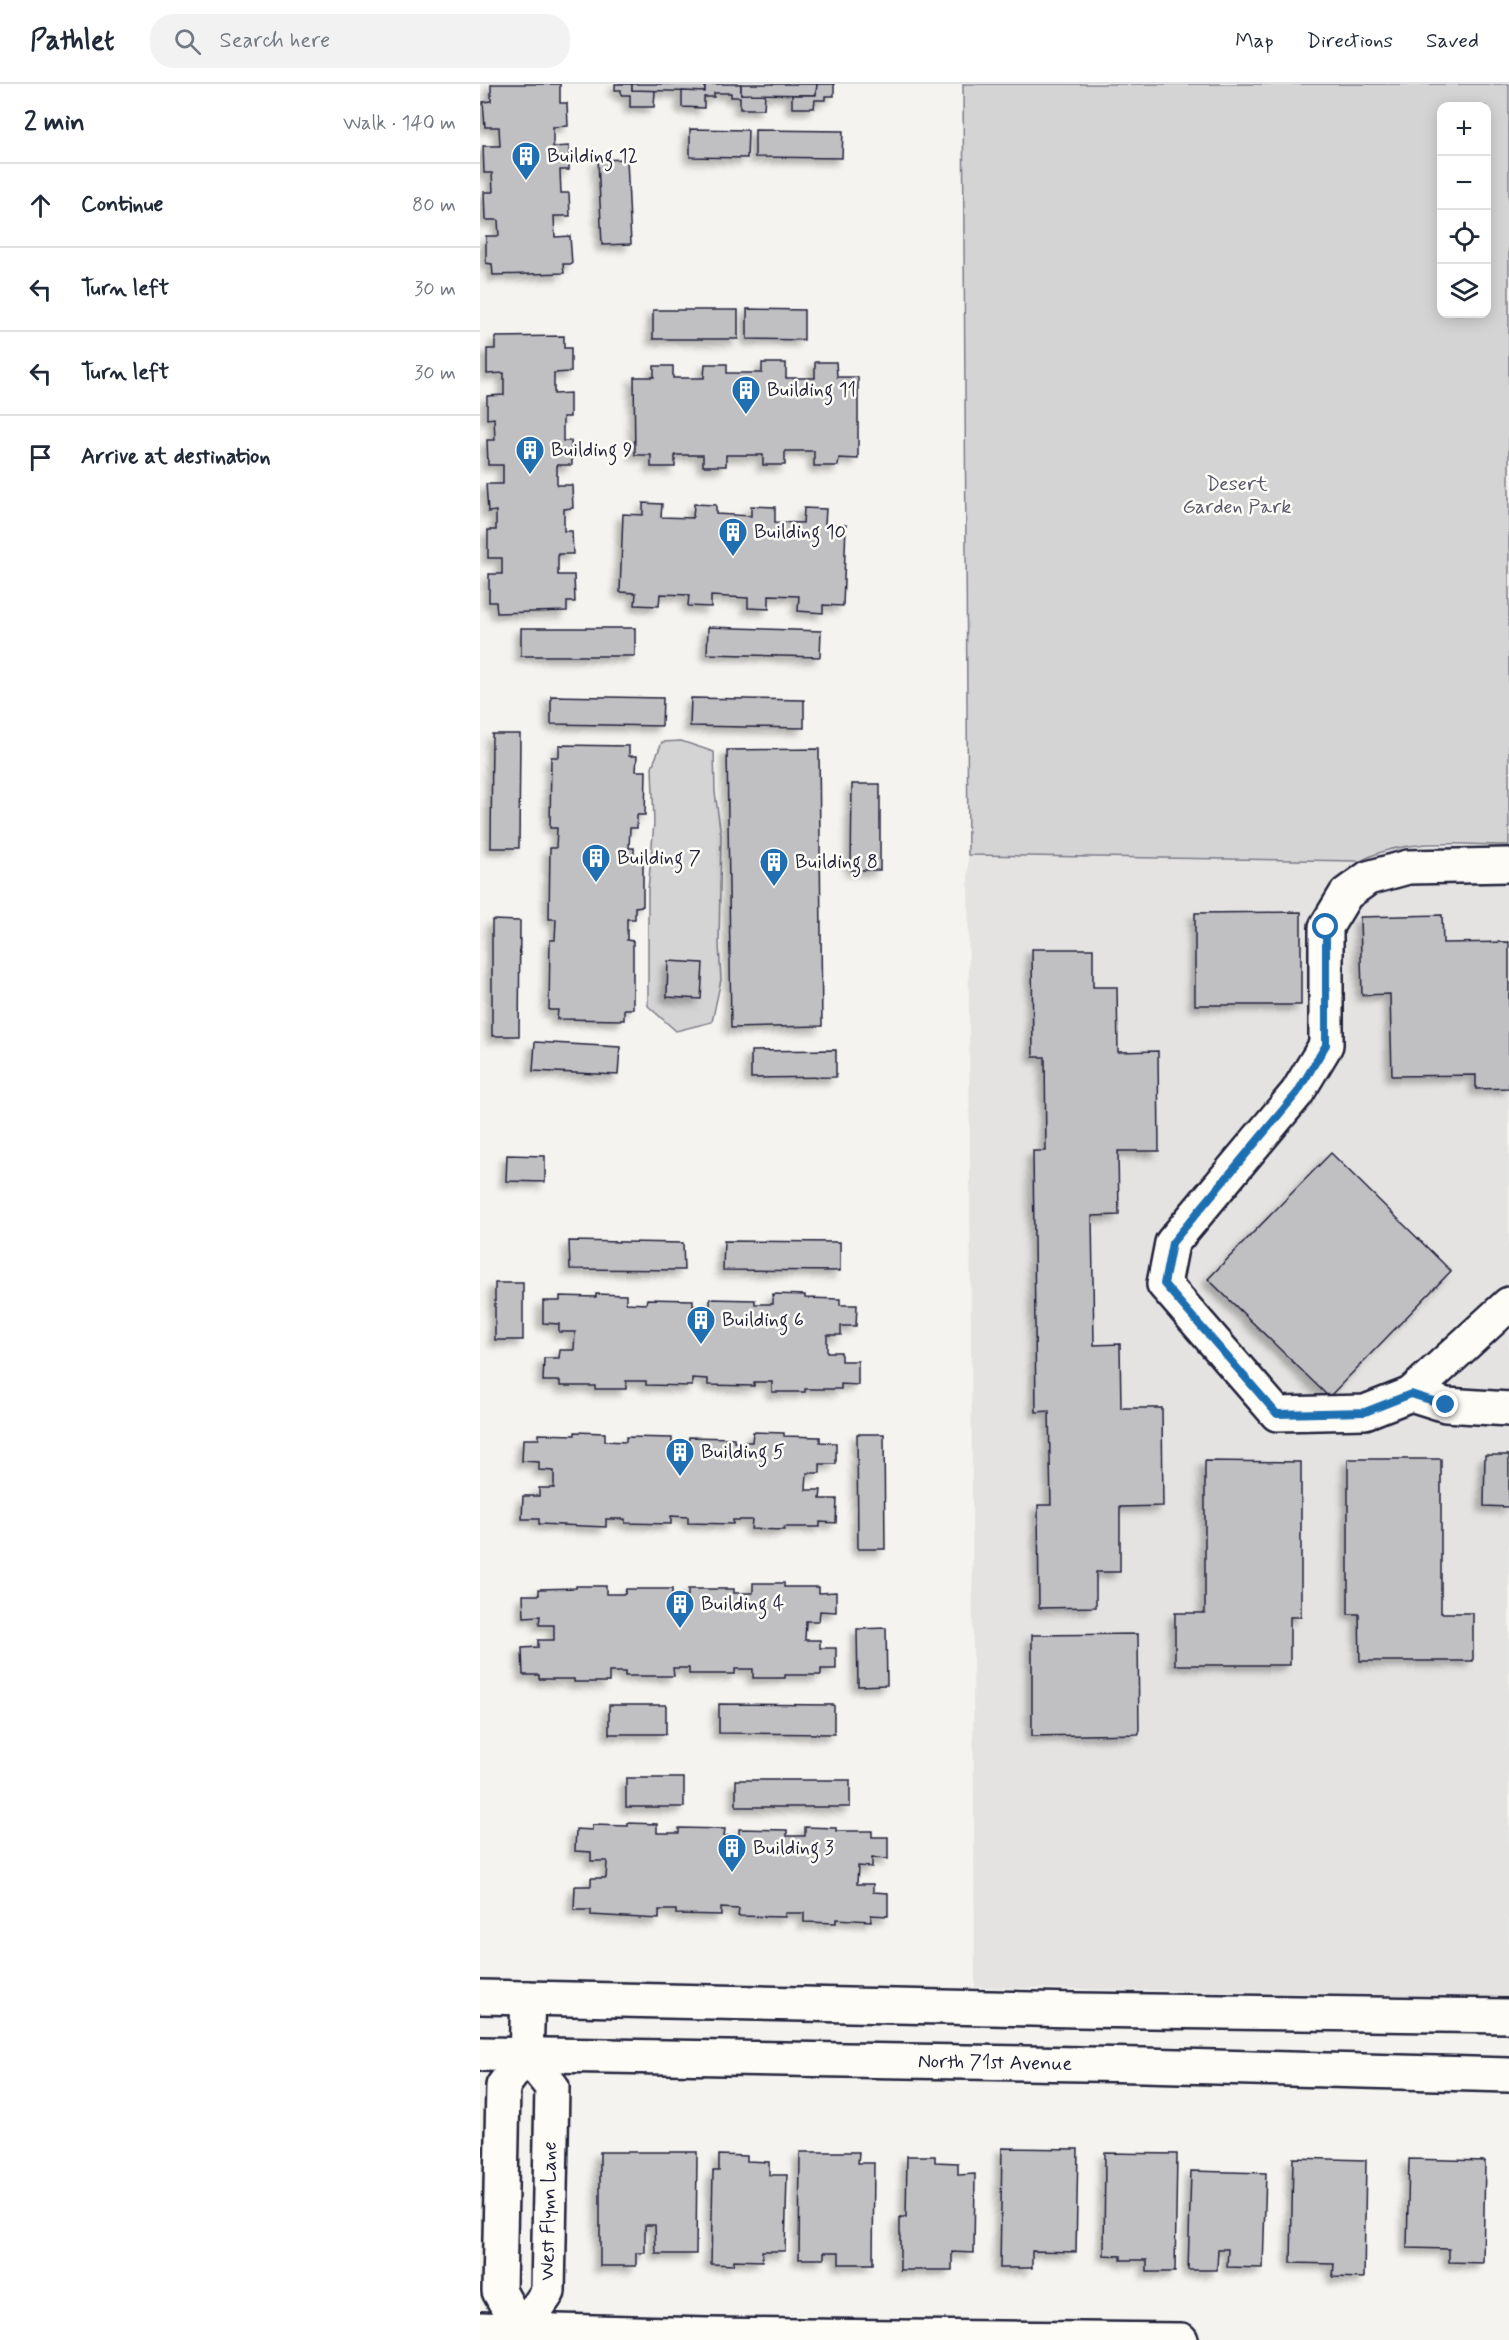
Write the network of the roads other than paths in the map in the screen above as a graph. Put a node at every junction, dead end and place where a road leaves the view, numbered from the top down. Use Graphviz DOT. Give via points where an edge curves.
graph roads {
  1 [pos="1509,865"];
  2 [pos="1509,1304"];
  3 [pos="1411,1394"];
  4 [pos="1509,1409"];
  5 [pos="480,1997"];
  6 [pos="528,1998"];
  7 [pos="1509,2016"];
  8 [pos="480,2054"];
  9 [pos="526,2055"];
  10 [pos="1509,2075"];
  11 [pos="480,2330"];
  12 [pos="521,2331"];
  13 [pos="707,2337"];
  14 [pos="1152,2340"];
  15 [pos="1181,2340"];
  1 -- 3 [label="street" via="1408,867 1368,878 1346,894 1326,927 1326,1045 1297,1093 1172,1243 1164,1284 1277,1414 1365,1412"];
  2 -- 3 [label="street"];
  3 -- 4 [label="street" via="1446,1405"];
  5 -- 6 [label="street"];
  6 -- 7 [label="street"];
  6 -- 9 [label="street"];
  8 -- 9 [label="street, North 71st Avenue"];
  9 -- 10 [label="street, North 71st Avenue"];
  9 -- 12 [label="street" via="503,2086 499,2291"];
  9 -- 12 [label="street, West Flynn Lane" via="552,2087 548,2292"];
  11 -- 12 [label="street"];
  12 -- 13 [label="street"];
  13 -- 14 [label="street"];
  14 -- 15 [label="street"];
}
